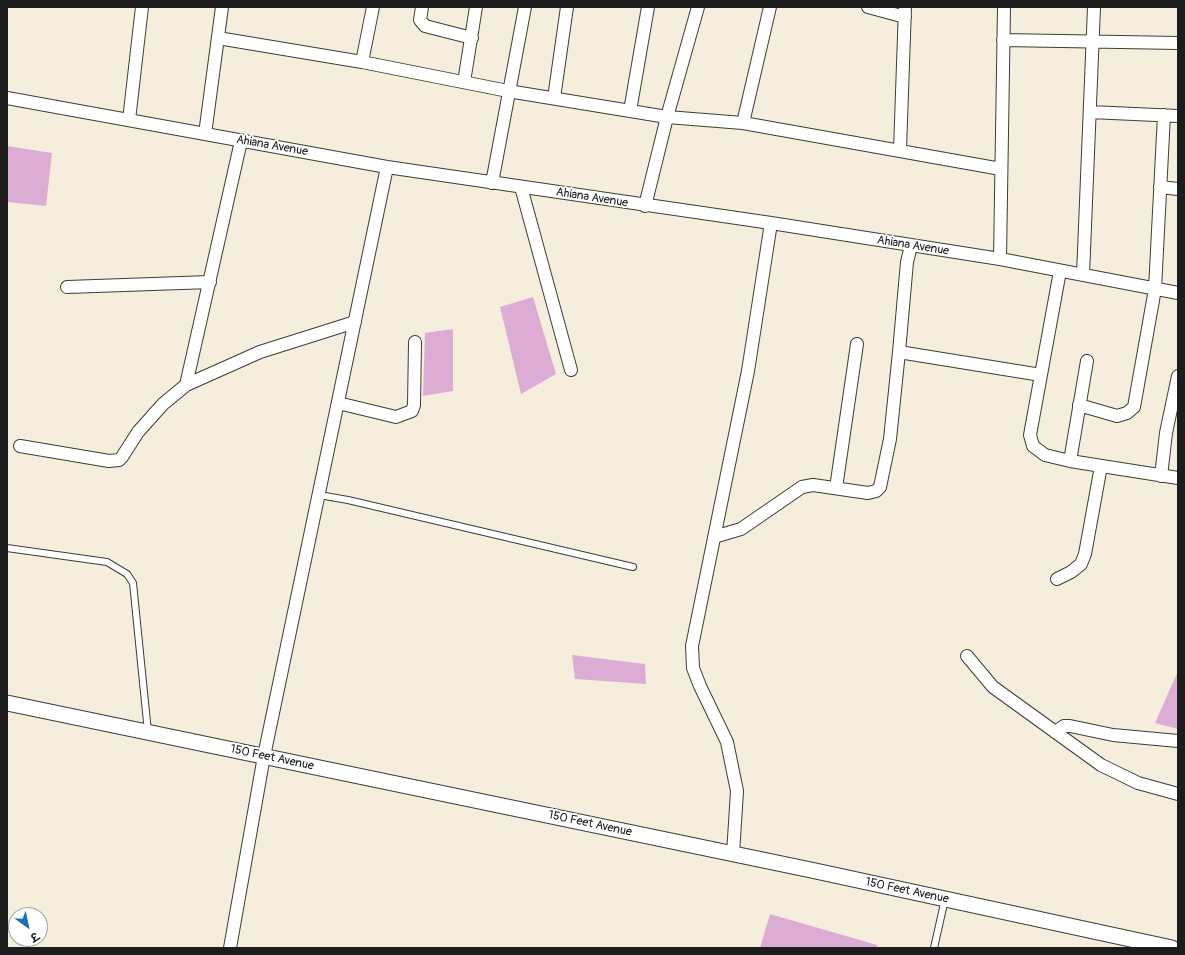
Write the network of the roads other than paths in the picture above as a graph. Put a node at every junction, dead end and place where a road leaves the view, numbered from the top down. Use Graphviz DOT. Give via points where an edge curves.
graph roads {
  1 [pos="142,7"];
  2 [pos="222,7"];
  3 [pos="373,7"];
  4 [pos="422,7"];
  5 [pos="476,7"];
  6 [pos="525,7"];
  7 [pos="567,7"];
  8 [pos="648,7"];
  9 [pos="696,7"];
  10 [pos="770,7"];
  11 [pos="868,7"];
  12 [pos="1004,7"];
  13 [pos="1094,7"];
  14 [pos="905,12"];
  15 [pos="218,38"];
  16 [pos="472,38"];
  17 [pos="1003,40"];
  18 [pos="1092,42"];
  19 [pos="1178,43"];
  20 [pos="362,62"];
  21 [pos="464,82"];
  22 [pos="508,91"];
  23 [pos="7,98"];
  24 [pos="554,98"];
  25 [pos="630,111"];
  26 [pos="1090,112"];
  27 [pos="1164,115"];
  28 [pos="667,116"];
  29 [pos="1178,116"];
  30 [pos="129,120"];
  31 [pos="743,123"];
  32 [pos="205,134"];
  33 [pos="241,141"];
  34 [pos="900,150"];
  35 [pos="387,167"];
  36 [pos="1001,169"];
  37 [pos="492,183"];
  38 [pos="521,187"];
  39 [pos="1160,187"];
  40 [pos="1178,189"];
  41 [pos="645,206"];
  42 [pos="771,223"];
  43 [pos="911,246"];
  44 [pos="1000,259"];
  45 [pos="1060,271"];
  46 [pos="1083,275"];
  47 [pos="210,282"];
  48 [pos="67,287"];
  49 [pos="1155,289"];
  50 [pos="1178,293"];
  51 [pos="355,322"];
  52 [pos="416,342"];
  53 [pos="857,344"];
  54 [pos="899,352"];
  55 [pos="1086,361"];
  56 [pos="571,370"];
  57 [pos="1041,375"];
  58 [pos="1178,376"];
  59 [pos="186,385"];
  60 [pos="338,403"];
  61 [pos="1079,405"];
  62 [pos="20,446"];
  63 [pos="1070,461"];
  64 [pos="1102,466"];
  65 [pos="1162,476"];
  66 [pos="1178,478"];
  67 [pos="836,488"];
  68 [pos="319,495"];
  69 [pos="714,537"];
  70 [pos="7,548"];
  71 [pos="633,567"];
  72 [pos="1057,579"];
  73 [pos="967,656"];
  74 [pos="7,703"];
  75 [pos="148,732"];
  76 [pos="1054,732"];
  77 [pos="1178,741"];
  78 [pos="264,756"];
  79 [pos="1178,794"];
  80 [pos="733,854"];
  81 [pos="945,899"];
  82 [pos="230,948"];
  83 [pos="934,948"];
  84 [pos="1172,948"];
  1 -- 30 [label="street"];
  2 -- 15 [label="street"];
  3 -- 20 [label="street"];
  4 -- 16 [label="street" via="420,20 425,26"];
  5 -- 16 [label="street"];
  6 -- 22 [label="street"];
  7 -- 24 [label="street"];
  8 -- 25 [label="street"];
  9 -- 28 [label="street"];
  10 -- 31 [label="street"];
  11 -- 14 [label="street"];
  12 -- 17 [label="street"];
  13 -- 18 [label="street"];
  14 -- 34 [label="street"];
  15 -- 20 [label="street"];
  15 -- 32 [label="street"];
  16 -- 21 [label="street"];
  17 -- 18 [label="street"];
  17 -- 36 [label="street"];
  18 -- 19 [label="street"];
  18 -- 26 [label="street"];
  20 -- 21 [label="street"];
  21 -- 22 [label="street"];
  22 -- 24 [label="street"];
  22 -- 37 [label="street"];
  23 -- 30 [label="street, Ahiana Avenue"];
  24 -- 25 [label="street"];
  25 -- 28 [label="street"];
  26 -- 27 [label="street"];
  26 -- 46 [label="street"];
  27 -- 29 [label="street"];
  27 -- 39 [label="street"];
  28 -- 31 [label="street"];
  28 -- 41 [label="street"];
  30 -- 32 [label="street, Ahiana Avenue"];
  31 -- 34 [label="street"];
  32 -- 33 [label="street, Ahiana Avenue"];
  33 -- 35 [label="street, Ahiana Avenue"];
  33 -- 47 [label="street"];
  34 -- 36 [label="street"];
  35 -- 37 [label="street, Ahiana Avenue"];
  35 -- 51 [label="street"];
  36 -- 44 [label="street"];
  37 -- 38 [label="street, Ahiana Avenue"];
  38 -- 41 [label="street, Ahiana Avenue"];
  38 -- 56 [label="street"];
  39 -- 40 [label="street"];
  39 -- 49 [label="street"];
  41 -- 42 [label="street, Ahiana Avenue"];
  42 -- 43 [label="street, Ahiana Avenue"];
  42 -- 69 [label="street" via="748,371"];
  43 -- 44 [label="street, Ahiana Avenue"];
  43 -- 54 [label="street" via="906,262"];
  44 -- 45 [label="street, Ahiana Avenue"];
  45 -- 46 [label="street, Ahiana Avenue"];
  45 -- 57 [label="street"];
  46 -- 49 [label="street, Ahiana Avenue"];
  47 -- 48 [label="street"];
  47 -- 59 [label="street"];
  49 -- 50 [label="street, Ahiana Avenue"];
  49 -- 61 [label="street" via="1134,407 1127,413 1117,416"];
  51 -- 59 [label="street" via="260,352"];
  51 -- 60 [label="street"];
  52 -- 60 [label="street" via="412,411 396,417"];
  53 -- 67 [label="street"];
  54 -- 57 [label="street"];
  54 -- 67 [label="street" via="890,439 880,487 868,493"];
  55 -- 61 [label="street"];
  57 -- 63 [label="street" via="1030,435 1033,446 1045,455"];
  58 -- 65 [label="street" via="1166,433"];
  59 -- 62 [label="street" via="163,404 138,432 119,460 109,462"];
  60 -- 68 [label="street"];
  61 -- 63 [label="street"];
  63 -- 64 [label="street"];
  64 -- 65 [label="street"];
  64 -- 72 [label="street" via="1085,554 1081,564"];
  65 -- 66 [label="street"];
  67 -- 69 [label="street" via="813,485 802,487 741,529"];
  68 -- 71 [label="lane"];
  68 -- 78 [label="street"];
  69 -- 80 [label="street" via="692,646 694,668 700,686 727,742 737,791"];
  70 -- 75 [label="lane" via="107,562 127,574 133,583"];
  73 -- 76 [label="street" via="993,687"];
  74 -- 75 [label="street, 150 Feet Avenue"];
  75 -- 78 [label="street, 150 Feet Avenue"];
  76 -- 77 [label="street" via="1064,726 1070,726 1113,734"];
  76 -- 79 [label="street" via="1115,772 1138,783"];
  78 -- 80 [label="street, 150 Feet Avenue"];
  78 -- 82 [label="street"];
  80 -- 81 [label="street, 150 Feet Avenue"];
  81 -- 83 [label="lane"];
  81 -- 84 [label="street, 150 Feet Avenue"];
}
